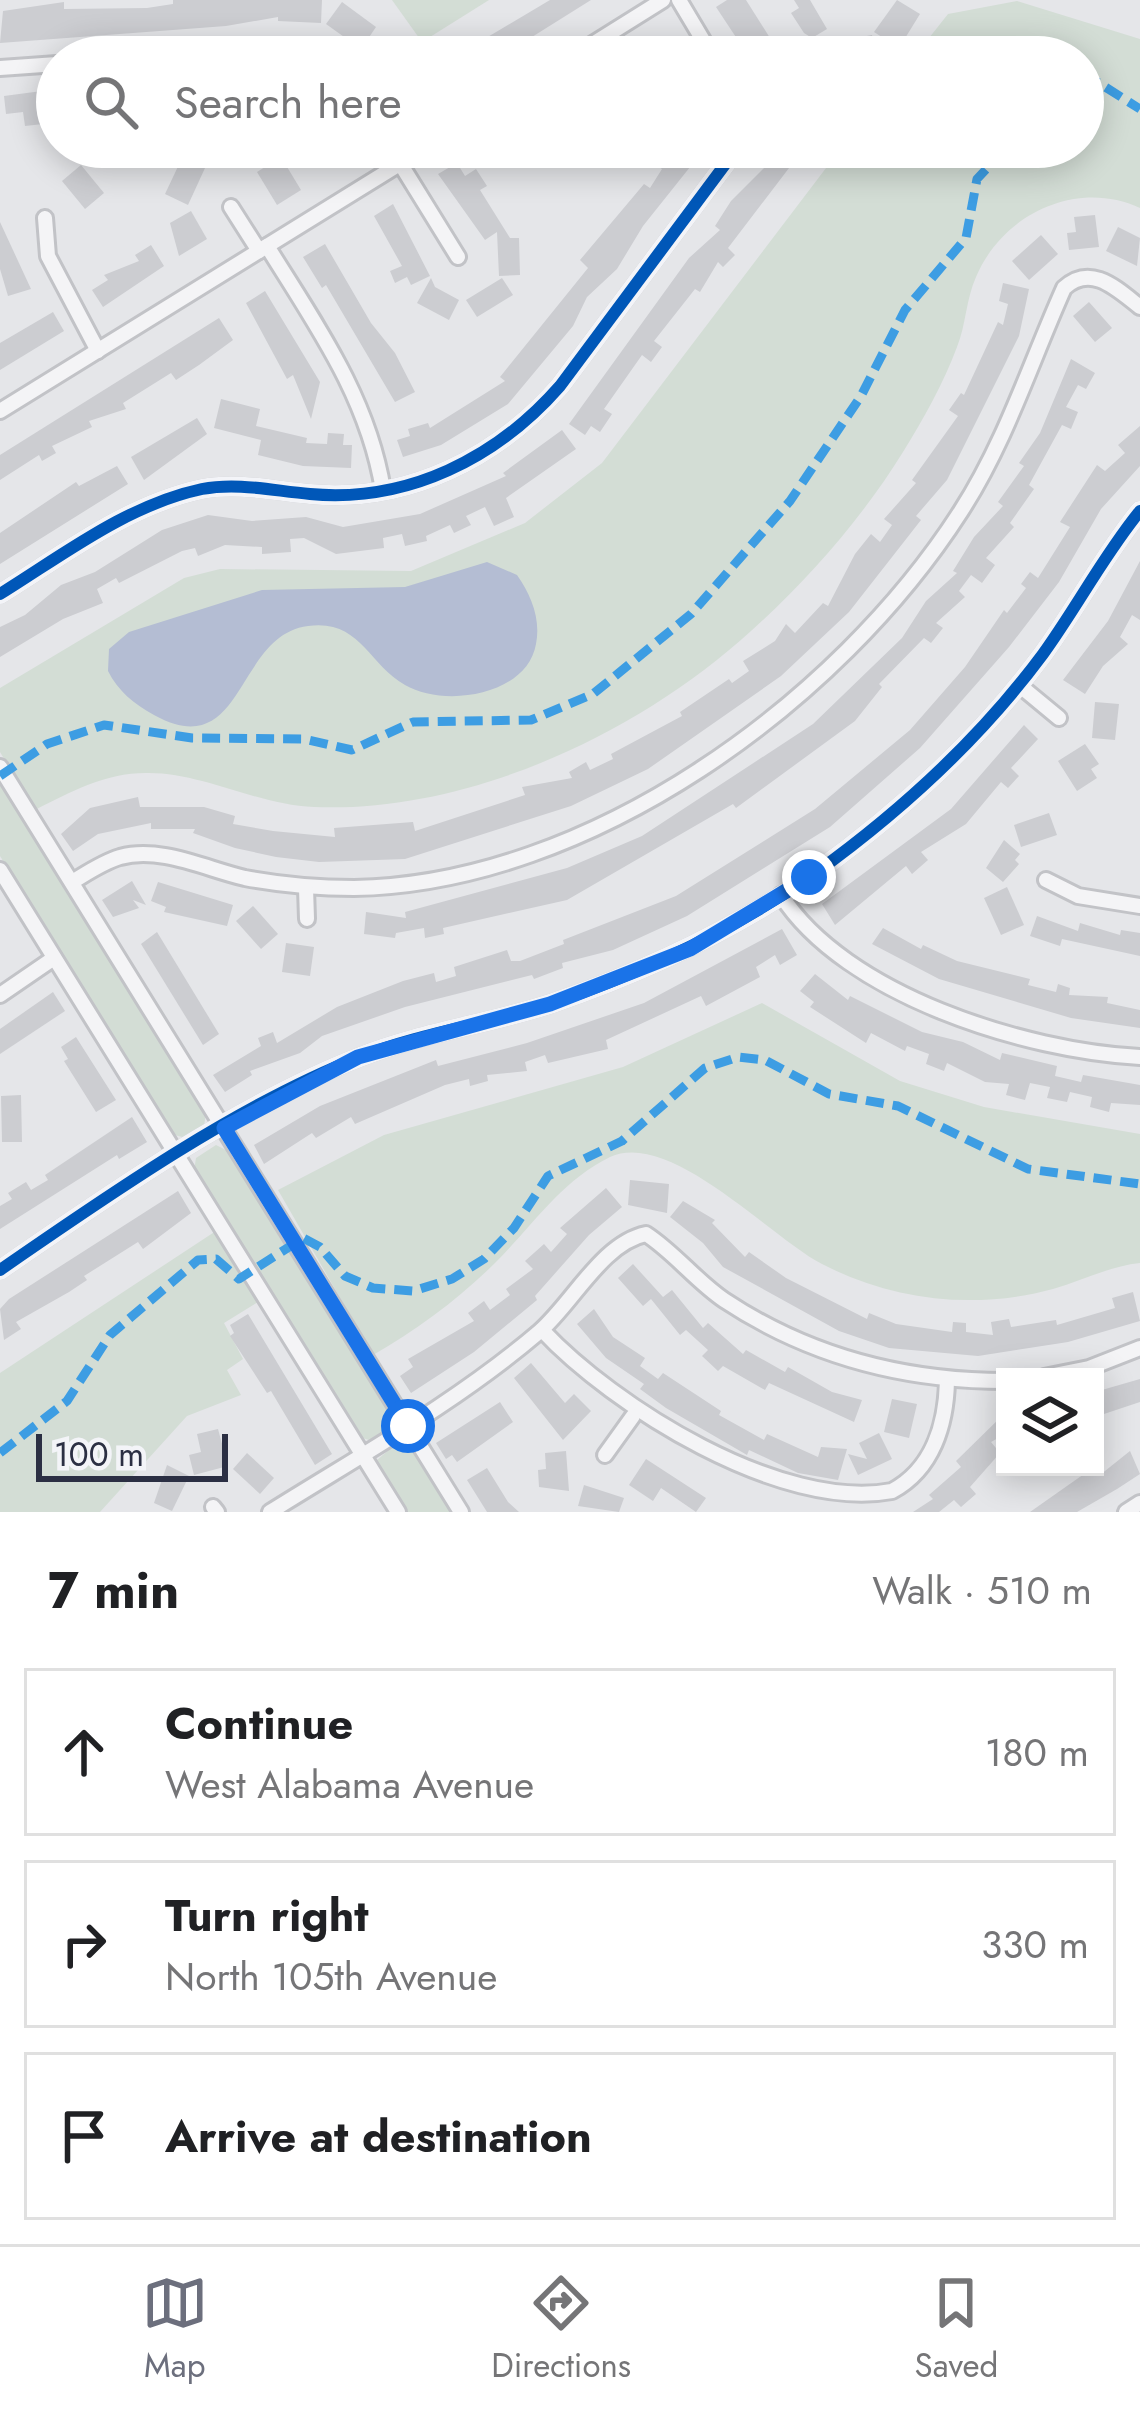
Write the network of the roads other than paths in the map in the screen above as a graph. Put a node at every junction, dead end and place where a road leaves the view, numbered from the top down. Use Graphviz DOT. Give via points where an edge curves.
graph roads {
  1 [pos="663,0"];
  2 [pos="679,0"];
  3 [pos="606,36"];
  4 [pos="700,36"];
  5 [pos="36,65"];
  6 [pos="0,68"];
  7 [pos="394,168"];
  8 [pos="402,168"];
  9 [pos="722,168"];
  10 [pos="232,207"];
  11 [pos="46,218"];
  12 [pos="262,249"];
  13 [pos="458,257"];
  14 [pos="1140,307"];
  15 [pos="98,351"];
  16 [pos="0,411"];
  17 [pos="222,466"];
  18 [pos="224,487"];
  19 [pos="383,490"];
  20 [pos="1140,511"];
  21 [pos="0,594"];
  22 [pos="1018,686"];
  23 [pos="1060,718"];
  24 [pos="0,766"];
  25 [pos="0,870"];
  26 [pos="1046,880"];
  27 [pos="72,882"];
  28 [pos="306,888"];
  29 [pos="781,895"];
  30 [pos="1140,906"];
  31 [pos="307,919"];
  32 [pos="54,958"];
  33 [pos="0,995"];
  34 [pos="1140,1058"];
  35 [pos="224,1128"];
  36 [pos="178,1156"];
  37 [pos="0,1270"];
  38 [pos="542,1330"];
  39 [pos="1140,1348"];
  40 [pos="1089,1368"];
  41 [pos="947,1381"];
  42 [pos="996,1381"];
  43 [pos="633,1416"];
  44 [pos="408,1426"];
  45 [pos="363,1454"];
  46 [pos="605,1455"];
  47 [pos="1140,1503"];
  48 [pos="270,1512"];
  49 [pos="398,1512"];
  50 [pos="461,1512"];
  51 [pos="1126,1512"];
  1 -- 3 [label="street"];
  2 -- 4 [label="street"];
  5 -- 6 [label="street"];
  7 -- 12 [label="street"];
  8 -- 13 [label="street"];
  9 -- 19 [label="street" via="531,420 462,466"];
  10 -- 12 [label="street"];
  11 -- 15 [label="street" via="48,256"];
  12 -- 15 [label="street"];
  12 -- 19 [label="street" via="351,383"];
  14 -- 28 [label="street" via="1098,278 1064,288 1012,420 937,545 840,658 726,752 647,799 529,851 420,881"];
  15 -- 16 [label="street"];
  17 -- 18 [label="street"];
  18 -- 19 [label="street" via="339,496"];
  18 -- 21 [label="street" via="136,512"];
  20 -- 22 [label="street"];
  22 -- 23 [label="street"];
  22 -- 29 [label="street" via="919,789"];
  24 -- 27 [label="street"];
  25 -- 32 [label="street"];
  26 -- 30 [label="street" via="1078,896"];
  27 -- 28 [label="street" via="120,857 148,855"];
  27 -- 35 [label="street"];
  28 -- 31 [label="street"];
  29 -- 34 [label="street" via="822,946 890,987 1006,1030"];
  29 -- 35 [label="street" via="690,949 550,1004 358,1057"];
  32 -- 33 [label="street"];
  32 -- 36 [label="street"];
  35 -- 36 [label="street"];
  35 -- 44 [label="street"];
  36 -- 37 [label="street"];
  36 -- 45 [label="street"];
  38 -- 41 [label="street" via="625,1241 646,1234 721,1298 788,1337 855,1364"];
  38 -- 43 [label="street"];
  38 -- 44 [label="street"];
  39 -- 40 [label="street"];
  41 -- 42 [label="street"];
  41 -- 43 [label="street" via="925,1465 870,1502 841,1507 802,1502 713,1466"];
  43 -- 46 [label="street"];
  44 -- 45 [label="street"];
  44 -- 50 [label="street"];
  45 -- 48 [label="street"];
  45 -- 49 [label="street"];
  47 -- 51 [label="street"];
}
